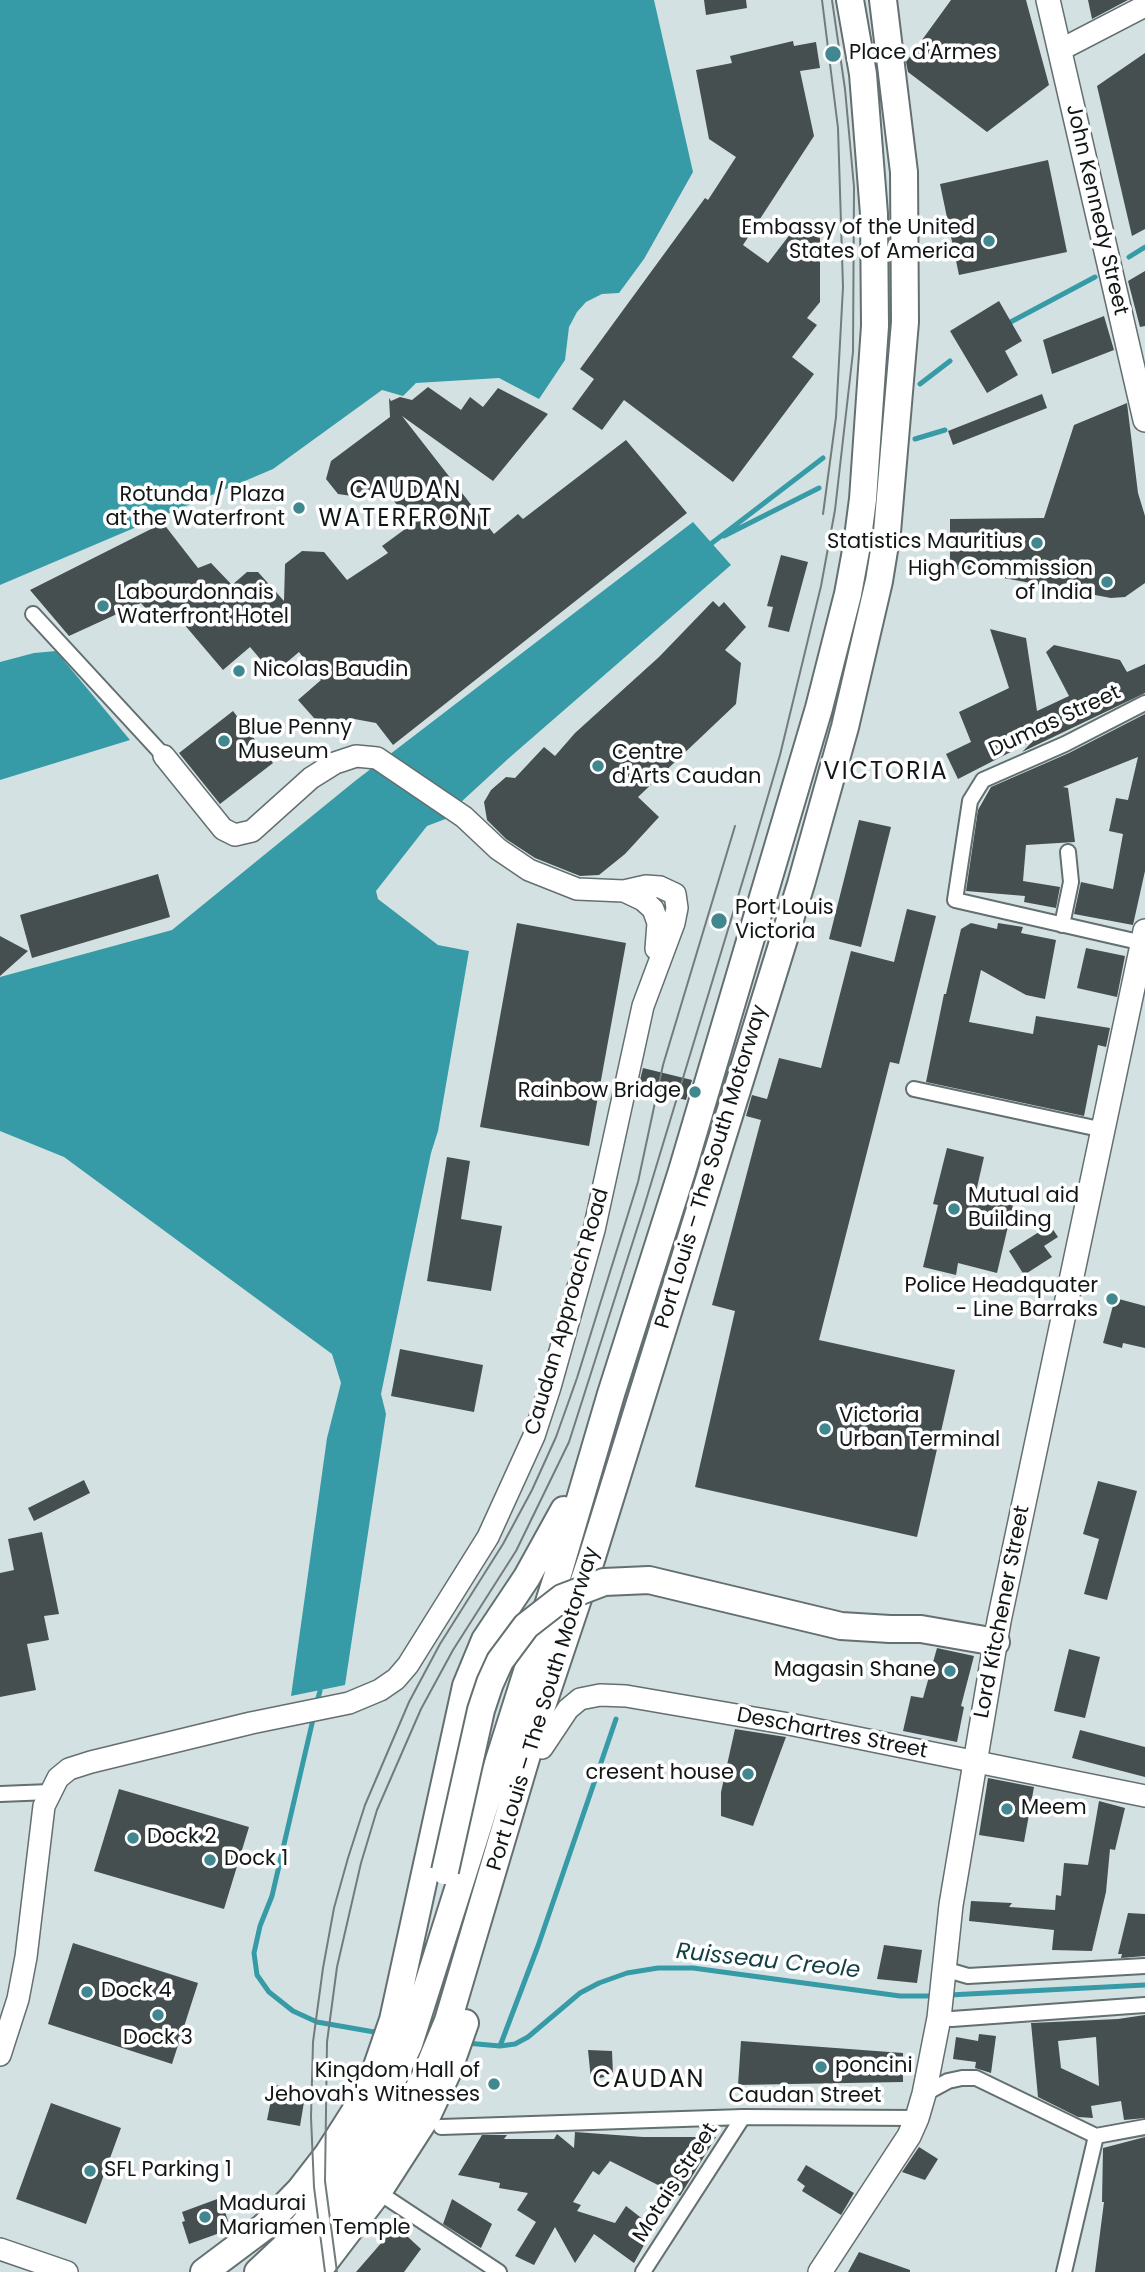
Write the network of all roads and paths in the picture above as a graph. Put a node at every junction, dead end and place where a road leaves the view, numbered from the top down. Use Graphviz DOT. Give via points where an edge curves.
graph roads {
  1 [pos="850,0"];
  2 [pos="865,0"];
  3 [pos="883,0"];
  4 [pos="903,0"];
  5 [pos="1048,0"];
  6 [pos="1145,6"];
  7 [pos="1060,50"];
  8 [pos="904,172"];
  9 [pos="874,214"];
  10 [pos="1138,377"];
  11 [pos="1145,420"];
  12 [pos="33,614"];
  13 [pos="1145,703"];
  14 [pos="164,756"];
  15 [pos="1068,852"];
  16 [pos="1062,925"];
  17 [pos="1144,939"];
  18 [pos="914,1089"];
  19 [pos="1104,1130"];
  20 [pos="597,1443"];
  21 [pos="621,1462"];
  22 [pos="996,1642"];
  23 [pos="542,1748"];
  24 [pos="974,1761"];
  25 [pos="50,1792"];
  26 [pos="0,1794"];
  27 [pos="1145,1796"];
  28 [pos="1145,1966"];
  29 [pos="943,1973"];
  30 [pos="423,2003"];
  31 [pos="1145,2005"];
  32 [pos="461,2008"];
  33 [pos="940,2009"];
  34 [pos="0,2055"];
  35 [pos="924,2094"];
  36 [pos="743,2117"];
  37 [pos="917,2118"];
  38 [pos="441,2127"];
  39 [pos="1145,2127"];
  40 [pos="1096,2136"];
  41 [pos="378,2192"];
  42 [pos="0,2250"];
  43 [pos="36,2272"];
  44 [pos="67,2272"];
  45 [pos="204,2272"];
  46 [pos="258,2272"];
  47 [pos="288,2272"];
  48 [pos="317,2272"];
  49 [pos="499,2272"];
  50 [pos="643,2272"];
  51 [pos="820,2272"];
  52 [pos="1064,2272"];
  1 -- 9 [label="highway" via="863,74"];
  2 -- 9 [label="highway" via="883,140"];
  3 -- 8 [label="highway, Port Louis – The South Motorway"];
  4 -- 8 [label="highway" via="900,17 912,115"];
  5 -- 7 [label="main road, John Kennedy Street"];
  6 -- 7 [label="street"];
  7 -- 10 [label="main road, John Kennedy Street"];
  8 -- 21 [label="highway, Port Louis – The South Motorway" via="905,322 878,581 845,727 801,884"];
  9 -- 20 [label="highway, Port Louis – The South Motorway" via="872,391 863,499 848,594 819,708"];
  10 -- 11 [label="main road, John Kennedy Street"];
  12 -- 14 [label="street"];
  13 -- 16 [label="street, Dumas Street" via="983,780 970,801 955,900"];
  14 -- 25 [label="street, Caudan Approach Road" via="223,829 235,835 252,831 311,778 335,763 356,756 377,758 457,812 528,870 570,887 624,891 660,887 675,894 677,908 643,1006 576,1296 534,1436 488,1536 408,1665 396,1679 363,1699 91,1762 69,1769"];
  15 -- 16 [label="street" via="1071,882"];
  16 -- 17 [label="street"];
  17 -- 19 [label="main road, Lord Kitchener Street"];
  18 -- 19 [label="street"];
  19 -- 22 [label="main road, Lord Kitchener Street"];
  20 -- 30 [label="highway, Port Louis – The South Motorway"];
  20 -- 45 [label="highway" via="551,1537 485,1640 466,1686 393,2020 374,2075 348,2123 300,2190 264,2227"];
  21 -- 23 [label="highway" via="606,1548"];
  21 -- 32 [label="highway, Port Louis – The South Motorway" via="514,1800"];
  22 -- 24 [label="main road, Lord Kitchener Street"];
  22 -- 30 [label="highway, bridge" via="920,1629 841,1626 649,1580 604,1582 562,1598 526,1626 490,1683 425,1962"];
  23 -- 24 [label="street, Deschartres Street" via="568,1709 580,1699 600,1695 789,1724"];
  23 -- 32 [label="highway"];
  24 -- 27 [label="street, Deschartres Street"];
  24 -- 29 [label="main road, Lord Kitchener Street"];
  25 -- 26 [label="street"];
  25 -- 34 [label="street" via="44,1806 26,1957"];
  28 -- 29 [label="street" via="968,1976"];
  29 -- 33 [label="main road, Lord Kitchener Street"];
  30 -- 46 [label="highway, Port Louis – The South Motorway" via="389,2092 360,2147 304,2226"];
  31 -- 33 [label="street" via="952,2019"];
  32 -- 41 [label="highway" via="448,2071 427,2116"];
  32 -- 47 [label="highway, Port Louis – The South Motorway" via="448,2021 424,2079 394,2133 322,2235"];
  33 -- 35 [label="main road, Lord Kitchener Street"];
  35 -- 37 [label="main road, Lord Kitchener Street"];
  35 -- 40 [label="street" via="948,2081 976,2078"];
  36 -- 37 [label="street, Caudan Street"];
  36 -- 38 [label="street, Caudan Street"];
  36 -- 50 [label="street, Motais Street"];
  37 -- 51 [label="main road, Lord Kitchener Street"];
  39 -- 40 [label="street"];
  40 -- 52 [label="street"];
  41 -- 48 [label="highway"];
  41 -- 49 [label="street"];
  42 -- 43 [label="street"];
  42 -- 44 [label="street"];
}
